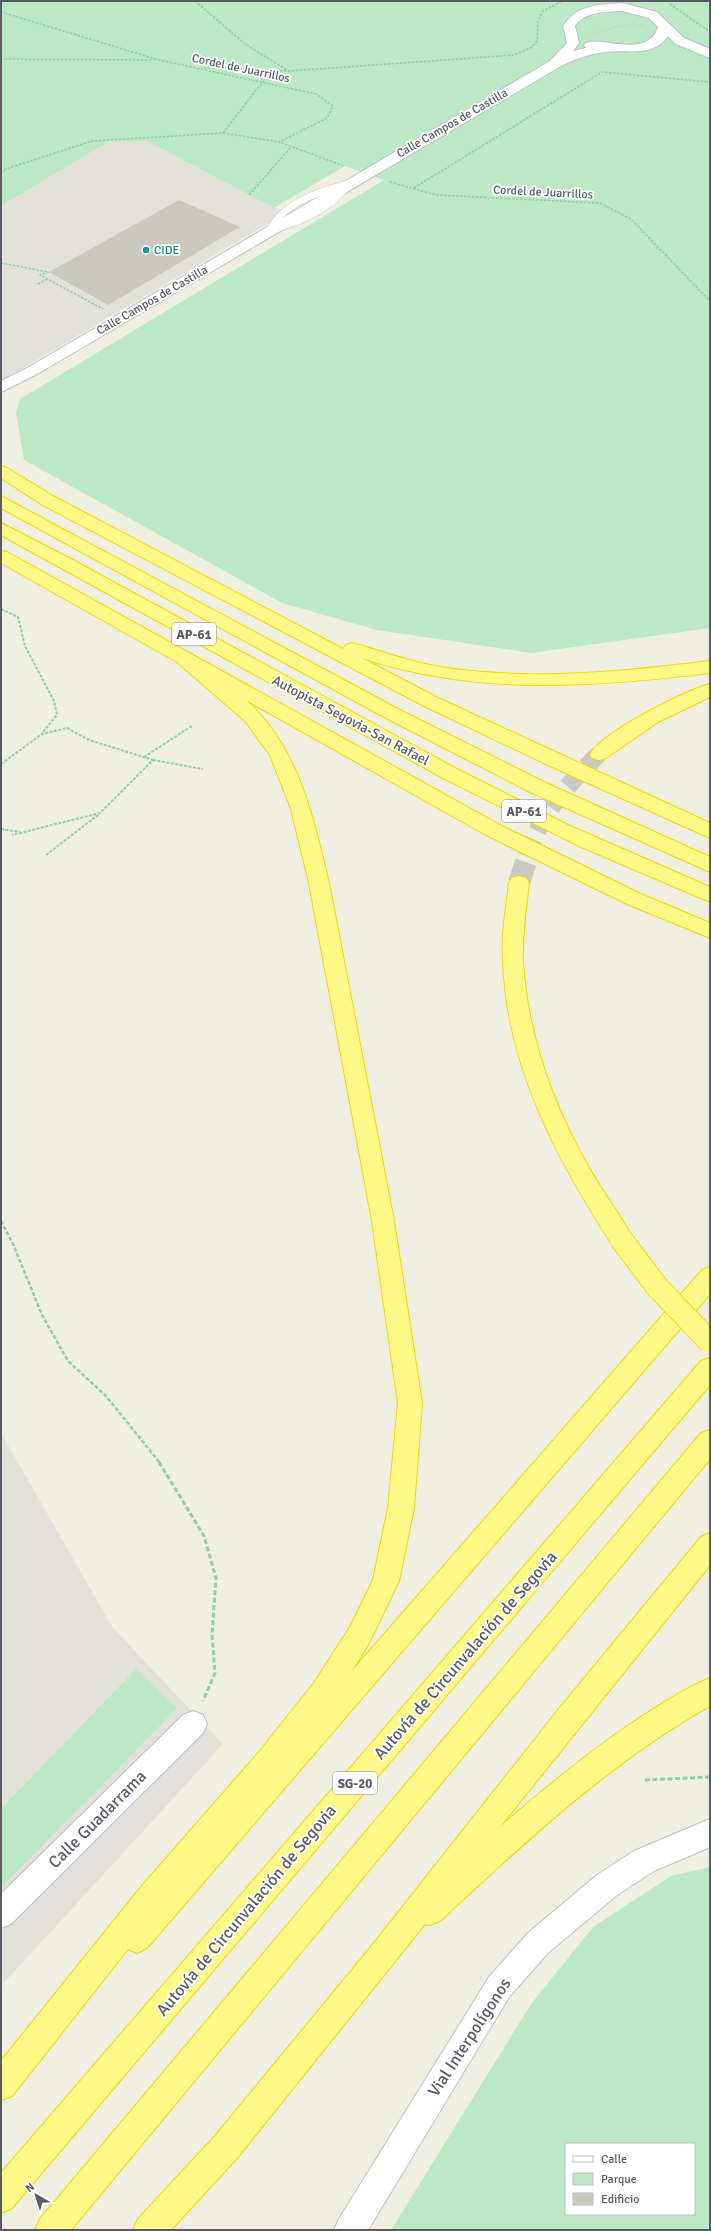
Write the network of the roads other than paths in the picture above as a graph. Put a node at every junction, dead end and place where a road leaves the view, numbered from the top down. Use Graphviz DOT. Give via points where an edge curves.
graph roads {
  1 [pos="664,27"];
  2 [pos="571,32"];
  3 [pos="647,45"];
  4 [pos="604,48"];
  5 [pos="705,53"];
  6 [pos="556,63"];
  7 [pos="34,370"];
  8 [pos="1,387"];
  9 [pos="1,399"];
  10 [pos="1,471"];
  11 [pos="1,501"];
  12 [pos="1,528"];
  13 [pos="1,556"];
  14 [pos="259,613"];
  15 [pos="185,660"];
  16 [pos="710,667"];
  17 [pos="710,690"];
  18 [pos="599,754"];
  19 [pos="710,832"];
  20 [pos="710,864"];
  21 [pos="519,883"];
  22 [pos="710,895"];
  23 [pos="710,931"];
  24 [pos="710,1277"];
  25 [pos="710,1342"];
  26 [pos="710,1368"];
  27 [pos="710,1442"];
  28 [pos="710,1545"];
  29 [pos="710,1691"];
  30 [pos="193,1724"];
  31 [pos="710,1833"];
  32 [pos="1,1914"];
  33 [pos="380,1958"];
  34 [pos="1,2085"];
  35 [pos="1,2092"];
  36 [pos="1,2197"];
  37 [pos="50,2230"];
  38 [pos="149,2230"];
  39 [pos="350,2230"];
  1 -- 2 [label="main road, Calle Campos de Castilla" via="658,18 642,11 608,7 578,14 570,22"];
  1 -- 3 [label="main road, Calle Campos de Castilla" via="661,37"];
  1 -- 5 [label="main road, Calle Campos de Castilla" via="680,41"];
  2 -- 4 [label="main road, Calle Campos de Castilla" via="583,42"];
  2 -- 6 [label="main road, Calle Campos de Castilla" via="572,46"];
  3 -- 4 [label="main road, Calle Campos de Castilla" via="627,49"];
  3 -- 5 [label="main road, Calle Campos de Castilla"];
  4 -- 6 [label="main road, Calle Campos de Castilla" via="579,53"];
  6 -- 7 [label="main road, Calle Campos de Castilla"];
  7 -- 8 [label="main road, Calle Campos de Castilla"];
  7 -- 9 [label="main road, Calle Campos de Castilla"];
  10 -- 14 [label="highway" via="47,500"];
  11 -- 20 [label="highway, Autopista Segovia-San Rafael / AP-61" via="405,720 537,787"];
  12 -- 22 [label="highway, Autopista Segovia-San Rafael / AP-61" via="366,729 505,802 572,835"];
  13 -- 15 [label="highway"];
  14 -- 16 [label="highway" via="364,653 415,667 458,675 503,680 555,681 603,679"];
  14 -- 19 [label="highway" via="436,704"];
  15 -- 23 [label="highway" via="280,710 493,830 634,899"];
  15 -- 34 [label="highway" via="243,708 270,738 288,774 306,829 319,883 383,1221 410,1403 401,1508 386,1581 358,1636 324,1692 269,1762 151,1897"];
  17 -- 18 [label="highway" via="642,723"];
  21 -- 25 [label="highway, bridge" via="513,961 517,1001 524,1039 547,1108 586,1185 621,1239 663,1293"];
  24 -- 35 [label="highway" via="330,1717"];
  26 -- 36 [label="highway, Autovía de Circunvalación de Segovia / SG-20"];
  27 -- 37 [label="highway"];
  28 -- 33 [label="highway" via="568,1719"];
  29 -- 33 [label="highway" via="628,1741 584,1775 532,1818"];
  30 -- 32 [label="main road, Calle Guadarrama"];
  31 -- 39 [label="main road, Vial Interpolígonos" via="644,1861 601,1890 538,1943 498,1987"];
  33 -- 38 [label="highway" via="226,2147"];
}
